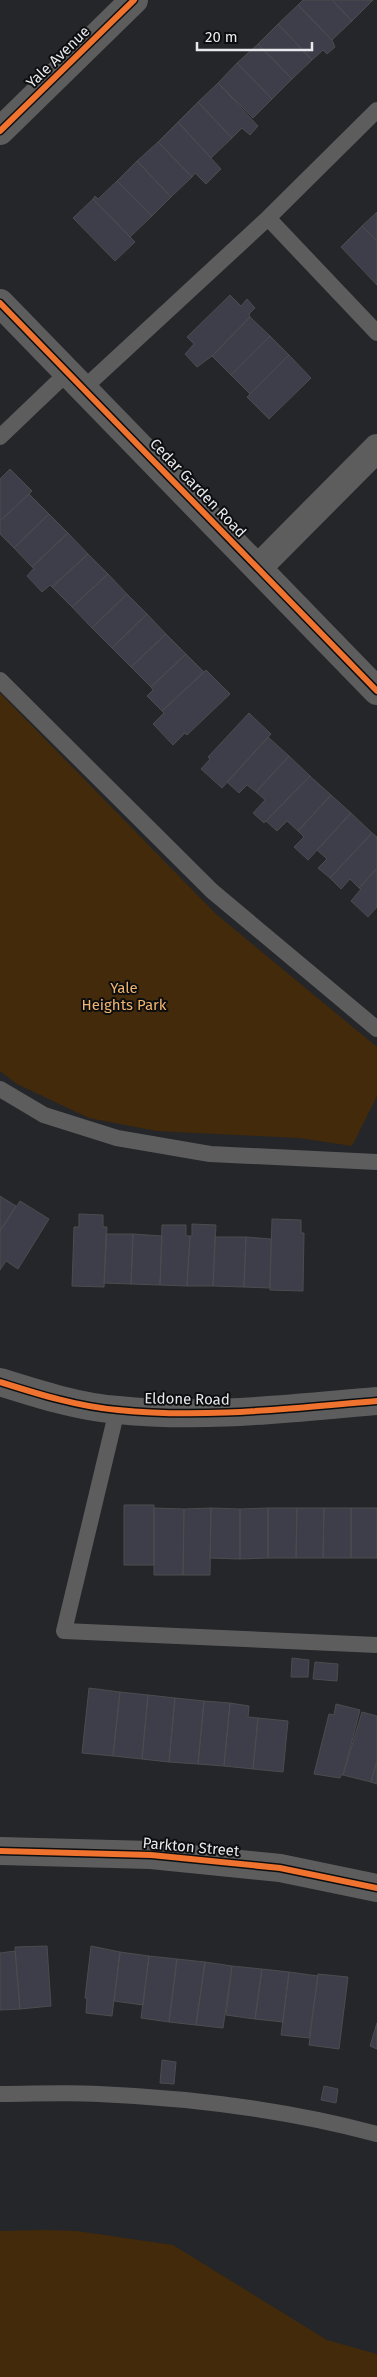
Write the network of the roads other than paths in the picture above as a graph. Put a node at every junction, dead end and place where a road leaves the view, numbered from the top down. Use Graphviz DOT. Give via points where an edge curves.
graph roads {
  1 [pos="134,0"];
  2 [pos="377,110"];
  3 [pos="0,131"];
  4 [pos="268,218"];
  5 [pos="0,302"];
  6 [pos="377,333"];
  7 [pos="75,381"];
  8 [pos="0,437"];
  9 [pos="377,448"];
  10 [pos="258,568"];
  11 [pos="0,680"];
  12 [pos="377,691"];
  13 [pos="377,1029"];
  14 [pos="0,1089"];
  15 [pos="377,1162"];
  16 [pos="0,1382"];
  17 [pos="377,1401"];
  18 [pos="117,1410"];
  19 [pos="377,1645"];
  20 [pos="0,1850"];
  21 [pos="377,1888"];
  22 [pos="0,2094"];
  23 [pos="377,2134"];
  1 -- 3 [label="street, Yale Avenue"];
  2 -- 4 [label="lane"];
  4 -- 6 [label="lane"];
  4 -- 7 [label="lane"];
  5 -- 7 [label="street, Cedar Garden Road"];
  7 -- 8 [label="lane"];
  7 -- 10 [label="street, Cedar Garden Road"];
  9 -- 10 [label="street"];
  10 -- 12 [label="street, Cedar Garden Road"];
  11 -- 13 [label="lane" via="212,891"];
  14 -- 15 [label="lane" via="44,1115 118,1138 210,1154"];
  16 -- 18 [label="street, Eldone Road"];
  17 -- 18 [label="street, Eldone Road" via="203,1414"];
  18 -- 19 [label="lane" via="64,1631"];
  20 -- 21 [label="street, Parkton Street" via="151,1855 280,1868"];
  22 -- 23 [label="lane" via="98,2094 215,2104"];
}
